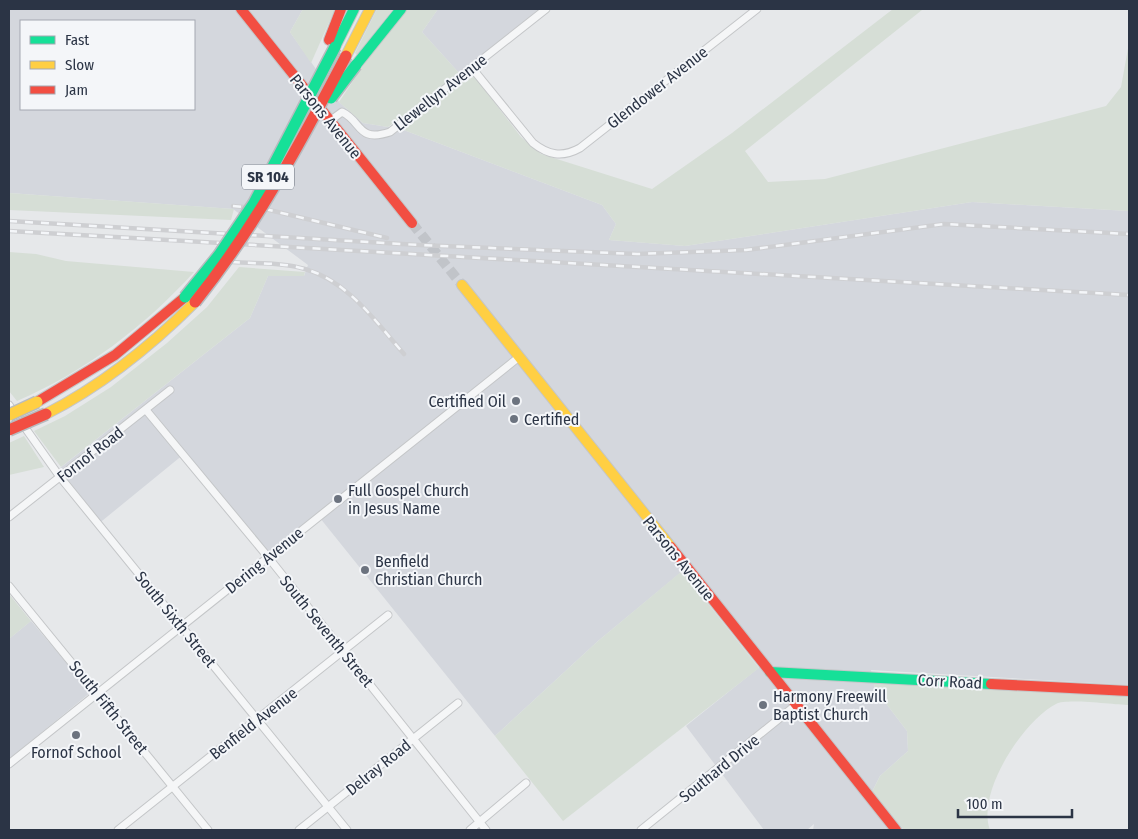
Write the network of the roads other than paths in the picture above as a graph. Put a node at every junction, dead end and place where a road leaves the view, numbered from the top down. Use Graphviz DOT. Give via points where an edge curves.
graph roads {
  1 [pos="241,9"];
  2 [pos="341,9"];
  3 [pos="354,9"];
  4 [pos="370,9"];
  5 [pos="400,9"];
  6 [pos="546,9"];
  7 [pos="757,9"];
  8 [pos="332,43"];
  9 [pos="472,68"];
  10 [pos="330,120"];
  11 [pos="308,128"];
  12 [pos="412,223"];
  13 [pos="462,285"];
  14 [pos="190,300"];
  15 [pos="519,357"];
  16 [pos="170,390"];
  17 [pos="9,405"];
  18 [pos="146,410"];
  19 [pos="9,415"];
  20 [pos="9,430"];
  21 [pos="60,477"];
  22 [pos="9,517"];
  23 [pos="268,557"];
  24 [pos="9,586"];
  25 [pos="388,615"];
  26 [pos="182,626"];
  27 [pos="344,651"];
  28 [pos="770,672"];
  29 [pos="1129,691"];
  30 [pos="98,693"];
  31 [pos="458,703"];
  32 [pos="796,705"];
  33 [pos="258,719"];
  34 [pos="413,739"];
  35 [pos="9,764"];
  36 [pos="526,783"];
  37 [pos="173,786"];
  38 [pos="328,807"];
  39 [pos="480,822"];
  40 [pos="118,830"];
  41 [pos="208,830"];
  42 [pos="298,830"];
  43 [pos="347,830"];
  44 [pos="470,830"];
  45 [pos="486,830"];
  46 [pos="641,830"];
  47 [pos="896,830"];
  1 -- 10 [label="main road, Parsons Avenue"];
  2 -- 8 [label="main road"];
  3 -- 8 [label="main road, SR 104"];
  4 -- 11 [label="main road, SR 104, bridge"];
  5 -- 11 [label="main road, bridge"];
  6 -- 9 [label="street, Llewellyn Avenue"];
  7 -- 9 [label="street, Glendower Avenue" via="580,148 567,154 542,150 524,134"];
  8 -- 14 [label="main road, SR 104, bridge" via="276,163"];
  9 -- 10 [label="street, Llewellyn Avenue" via="390,132 380,135 365,133 342,112"];
  10 -- 12 [label="main road, Parsons Avenue"];
  11 -- 14 [label="main road, SR 104, bridge" via="257,222 234,256"];
  13 -- 15 [label="main road, Parsons Avenue"];
  14 -- 19 [label="main road, SR 104, bridge" via="89,374"];
  14 -- 20 [label="main road, SR 104, bridge" via="132,360 93,388"];
  15 -- 23 [label="street, Dering Avenue"];
  15 -- 28 [label="main road, Parsons Avenue"];
  16 -- 18 [label="street, Fornof Road"];
  17 -- 21 [label="street, South Sixth Street"];
  18 -- 21 [label="street, Fornof Road"];
  18 -- 23 [label="street, South Seventh Street"];
  21 -- 22 [label="street, Fornof Road"];
  21 -- 26 [label="street, South Sixth Street"];
  23 -- 26 [label="street, Dering Avenue"];
  23 -- 27 [label="street, South Seventh Street"];
  24 -- 30 [label="street, South Fifth Street"];
  25 -- 27 [label="street, Benfield Avenue"];
  26 -- 30 [label="street, Dering Avenue"];
  26 -- 33 [label="street, South Sixth Street"];
  27 -- 33 [label="street, Benfield Avenue"];
  27 -- 34 [label="street, South Seventh Street"];
  28 -- 29 [label="main road, Corr Road"];
  28 -- 32 [label="main road, Parsons Avenue"];
  30 -- 35 [label="street, Dering Avenue"];
  30 -- 37 [label="street, South Fifth Street"];
  31 -- 34 [label="street, Delray Road"];
  32 -- 46 [label="street, Southard Drive"];
  32 -- 47 [label="main road, Parsons Avenue"];
  33 -- 37 [label="street, Benfield Avenue"];
  33 -- 38 [label="street, South Sixth Street"];
  34 -- 38 [label="street, Delray Road"];
  34 -- 39 [label="street, South Seventh Street"];
  36 -- 39 [label="street"];
  37 -- 40 [label="street, Benfield Avenue"];
  37 -- 41 [label="street, South Fifth Street"];
  38 -- 42 [label="street, Delray Road"];
  38 -- 43 [label="street, South Sixth Street"];
  39 -- 44 [label="street"];
  39 -- 45 [label="street, South Seventh Street"];
}
